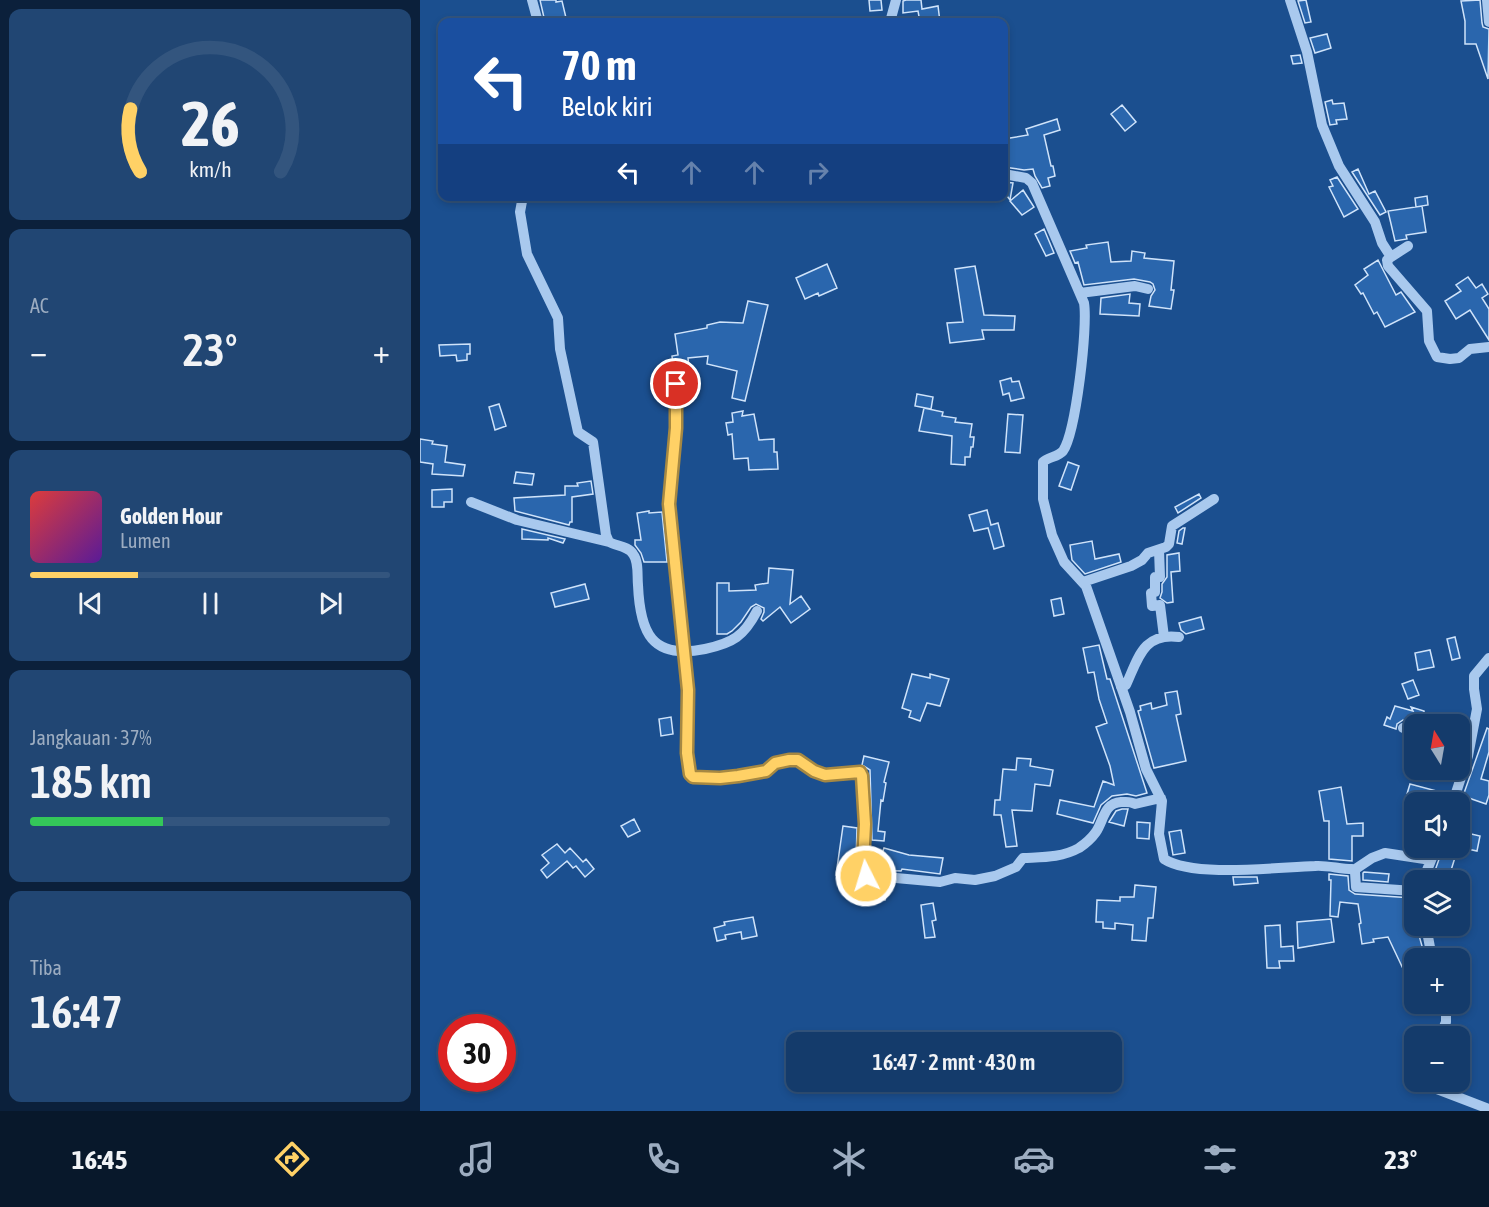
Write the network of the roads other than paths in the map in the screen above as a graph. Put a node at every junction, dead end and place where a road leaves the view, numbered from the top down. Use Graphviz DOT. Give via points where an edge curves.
graph roads {
  1 [pos="532,0"];
  2 [pos="896,0"];
  3 [pos="1290,0"];
  4 [pos="1487,0"];
  5 [pos="536,18"];
  6 [pos="891,18"];
  7 [pos="1489,22"];
  8 [pos="1008,175"];
  9 [pos="521,201"];
  10 [pos="1408,246"];
  11 [pos="1391,257"];
  12 [pos="1148,289"];
  13 [pos="1080,293"];
  14 [pos="1489,347"];
  15 [pos="677,371"];
  16 [pos="1214,499"];
  17 [pos="471,502"];
  18 [pos="609,542"];
  19 [pos="1159,550"];
  20 [pos="1083,582"];
  21 [pos="757,611"];
  22 [pos="1164,637"];
  23 [pos="1179,637"];
  24 [pos="683,653"];
  25 [pos="1489,657"];
  26 [pos="1121,687"];
  27 [pos="1470,733"];
  28 [pos="1161,798"];
  29 [pos="1431,860"];
  30 [pos="1354,870"];
  31 [pos="1427,870"];
  32 [pos="1404,890"];
  33 [pos="1444,1092"];
  34 [pos="1489,1109"];
  1 -- 5 [label="street"];
  2 -- 6 [label="street"];
  3 -- 11 [label="street" via="1307,52 1322,125 1339,166 1375,222"];
  4 -- 7 [label="street"];
  8 -- 13 [label="street" via="1032,183"];
  9 -- 18 [label="street" via="527,254 558,318 560,349 578,432 593,442"];
  10 -- 11 [label="street"];
  11 -- 14 [label="street" via="1388,267 1427,311 1429,341 1437,357 1459,358 1470,349"];
  12 -- 13 [label="street" via="1135,286"];
  13 -- 20 [label="street" via="1085,311 1076,407 1062,451 1043,462 1042,477 1052,535 1064,562"];
  15 -- 24 [label="street" via="669,504"];
  16 -- 19 [label="street" via="1172,526 1169,544"];
  17 -- 18 [label="street" via="518,520"];
  18 -- 24 [label="street" via="627,548 635,556 641,614 651,640"];
  19 -- 20 [label="street" via="1131,566"];
  19 -- 22 [label="street" via="1160,577 1155,577 1155,592 1151,593 1152,606 1160,605"];
  20 -- 26 [label="street"];
  21 -- 24 [label="street" via="738,638"];
  22 -- 23 [label="street"];
  22 -- 26 [label="street" via="1140,652 1126,685"];
  24 -- 28 [label="street" via="690,774 713,778 738,776 766,771 775,763 789,760 798,760 825,775 860,772 865,824 863,863 866,876 875,879 940,882 995,876 1016,867 1023,858 1037,859 1077,849 1092,837 1108,807 1115,802 1135,804"];
  25 -- 27 [label="street" via="1474,676 1478,708"];
  26 -- 28 [label="street" via="1146,769"];
  28 -- 30 [label="street" via="1159,841 1168,862 1202,869 1319,866"];
  29 -- 30 [label="street" via="1385,853"];
  29 -- 31 [label="street"];
  30 -- 32 [label="street" via="1356,887"];
  33 -- 34 [label="street"];
}
